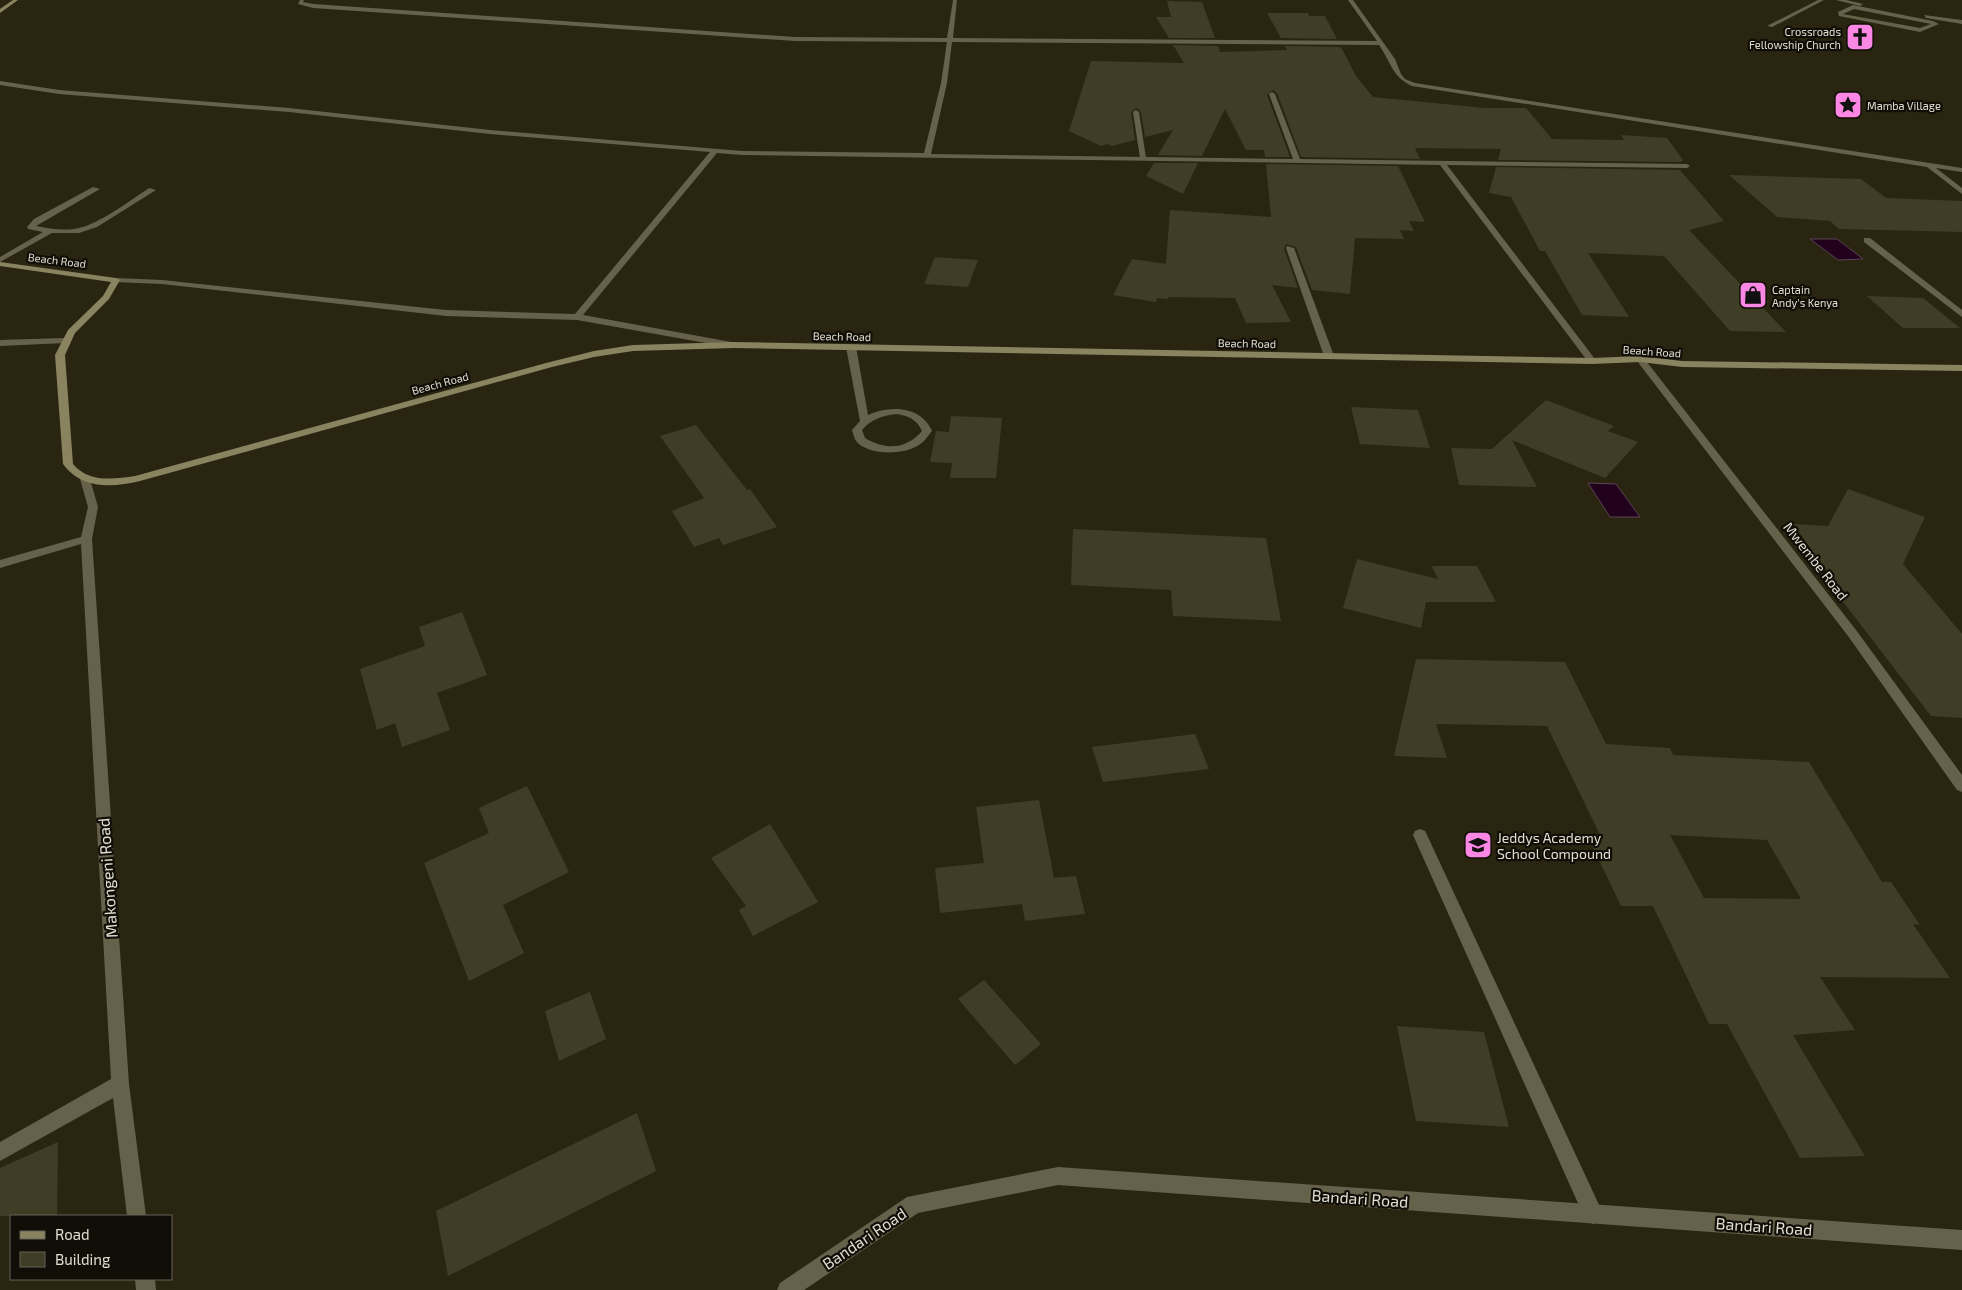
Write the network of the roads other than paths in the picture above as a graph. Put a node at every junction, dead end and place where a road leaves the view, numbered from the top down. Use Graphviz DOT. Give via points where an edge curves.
graph roads {
  1 [pos="16,0"];
  2 [pos="302,0"];
  3 [pos="955,0"];
  4 [pos="1350,0"];
  5 [pos="1822,0"];
  6 [pos="1838,0"];
  7 [pos="1851,4"];
  8 [pos="0,11"];
  9 [pos="1962,22"];
  10 [pos="1770,26"];
  11 [pos="950,40"];
  12 [pos="1380,43"];
  13 [pos="0,83"];
  14 [pos="1272,94"];
  15 [pos="1136,112"];
  16 [pos="715,152"];
  17 [pos="927,155"];
  18 [pos="1143,158"];
  19 [pos="1297,159"];
  20 [pos="1443,164"];
  21 [pos="1928,165"];
  22 [pos="1687,166"];
  23 [pos="1962,170"];
  24 [pos="96,189"];
  25 [pos="152,190"];
  26 [pos="1962,192"];
  27 [pos="50,231"];
  28 [pos="1867,240"];
  29 [pos="1290,248"];
  30 [pos="0,260"];
  31 [pos="0,264"];
  32 [pos="116,280"];
  33 [pos="1962,314"];
  34 [pos="576,317"];
  35 [pos="63,341"];
  36 [pos="0,343"];
  37 [pos="734,345"];
  38 [pos="851,347"];
  39 [pos="1329,356"];
  40 [pos="1640,359"];
  41 [pos="1592,361"];
  42 [pos="1962,368"];
  43 [pos="864,420"];
  44 [pos="85,479"];
  45 [pos="86,539"];
  46 [pos="0,564"];
  47 [pos="1962,786"];
  48 [pos="1420,835"];
  49 [pos="120,1084"];
  50 [pos="0,1152"];
  51 [pos="1593,1214"];
  52 [pos="137,1215"];
  53 [pos="1962,1240"];
  54 [pos="786,1290"];
  1 -- 8 [label="main road"];
  2 -- 11 [label="street" via="300,3 313,6 749,37"];
  3 -- 11 [label="street"];
  4 -- 12 [label="street"];
  5 -- 10 [label="street"];
  6 -- 7 [label="street"];
  7 -- 7 [label="street" via="1841,15 1920,30 1936,24"];
  7 -- 9 [label="street"];
  11 -- 12 [label="street"];
  11 -- 17 [label="street" via="944,83"];
  12 -- 21 [label="street" via="1398,74 1414,85"];
  13 -- 16 [label="street" via="59,92 289,110"];
  14 -- 19 [label="street"];
  15 -- 18 [label="street"];
  16 -- 17 [label="street"];
  16 -- 34 [label="street"];
  17 -- 18 [label="street"];
  18 -- 19 [label="street"];
  19 -- 20 [label="street"];
  20 -- 22 [label="street"];
  20 -- 41 [label="street"];
  21 -- 23 [label="street"];
  21 -- 26 [label="street"];
  24 -- 27 [label="street" via="31,227"];
  25 -- 27 [label="street" via="94,225 79,231"];
  27 -- 30 [label="street"];
  28 -- 33 [label="street"];
  29 -- 39 [label="street"];
  31 -- 32 [label="main road, Beach Road"];
  32 -- 34 [label="street" via="162,282 446,313"];
  32 -- 35 [label="main road" via="114,288"];
  34 -- 37 [label="street"];
  35 -- 36 [label="street"];
  35 -- 44 [label="main road" via="60,355 68,464 73,473"];
  37 -- 38 [label="main road, Beach Road"];
  37 -- 44 [label="main road, Beach Road" via="633,348 594,354 136,479 101,482"];
  38 -- 39 [label="main road, Beach Road"];
  38 -- 43 [label="street"];
  39 -- 41 [label="main road, Beach Road"];
  40 -- 41 [label="main road, Beach Road"];
  40 -- 42 [label="main road, Beach Road" via="1682,364"];
  40 -- 47 [label="street, Mwembe Road" via="1852,633"];
  43 -- 43 [label="street" via="857,430 860,440 871,447 907,448 921,441 927,431 924,421 912,414 878,414"];
  44 -- 45 [label="street, Makongeni Road" via="93,507"];
  45 -- 46 [label="street"];
  45 -- 49 [label="street, Makongeni Road"];
  48 -- 51 [label="street"];
  49 -- 50 [label="street"];
  49 -- 52 [label="street, Makongeni Road"];
  51 -- 53 [label="street, Bandari Road"];
  51 -- 54 [label="street, Bandari Road" via="1058,1176 914,1204"];
}
